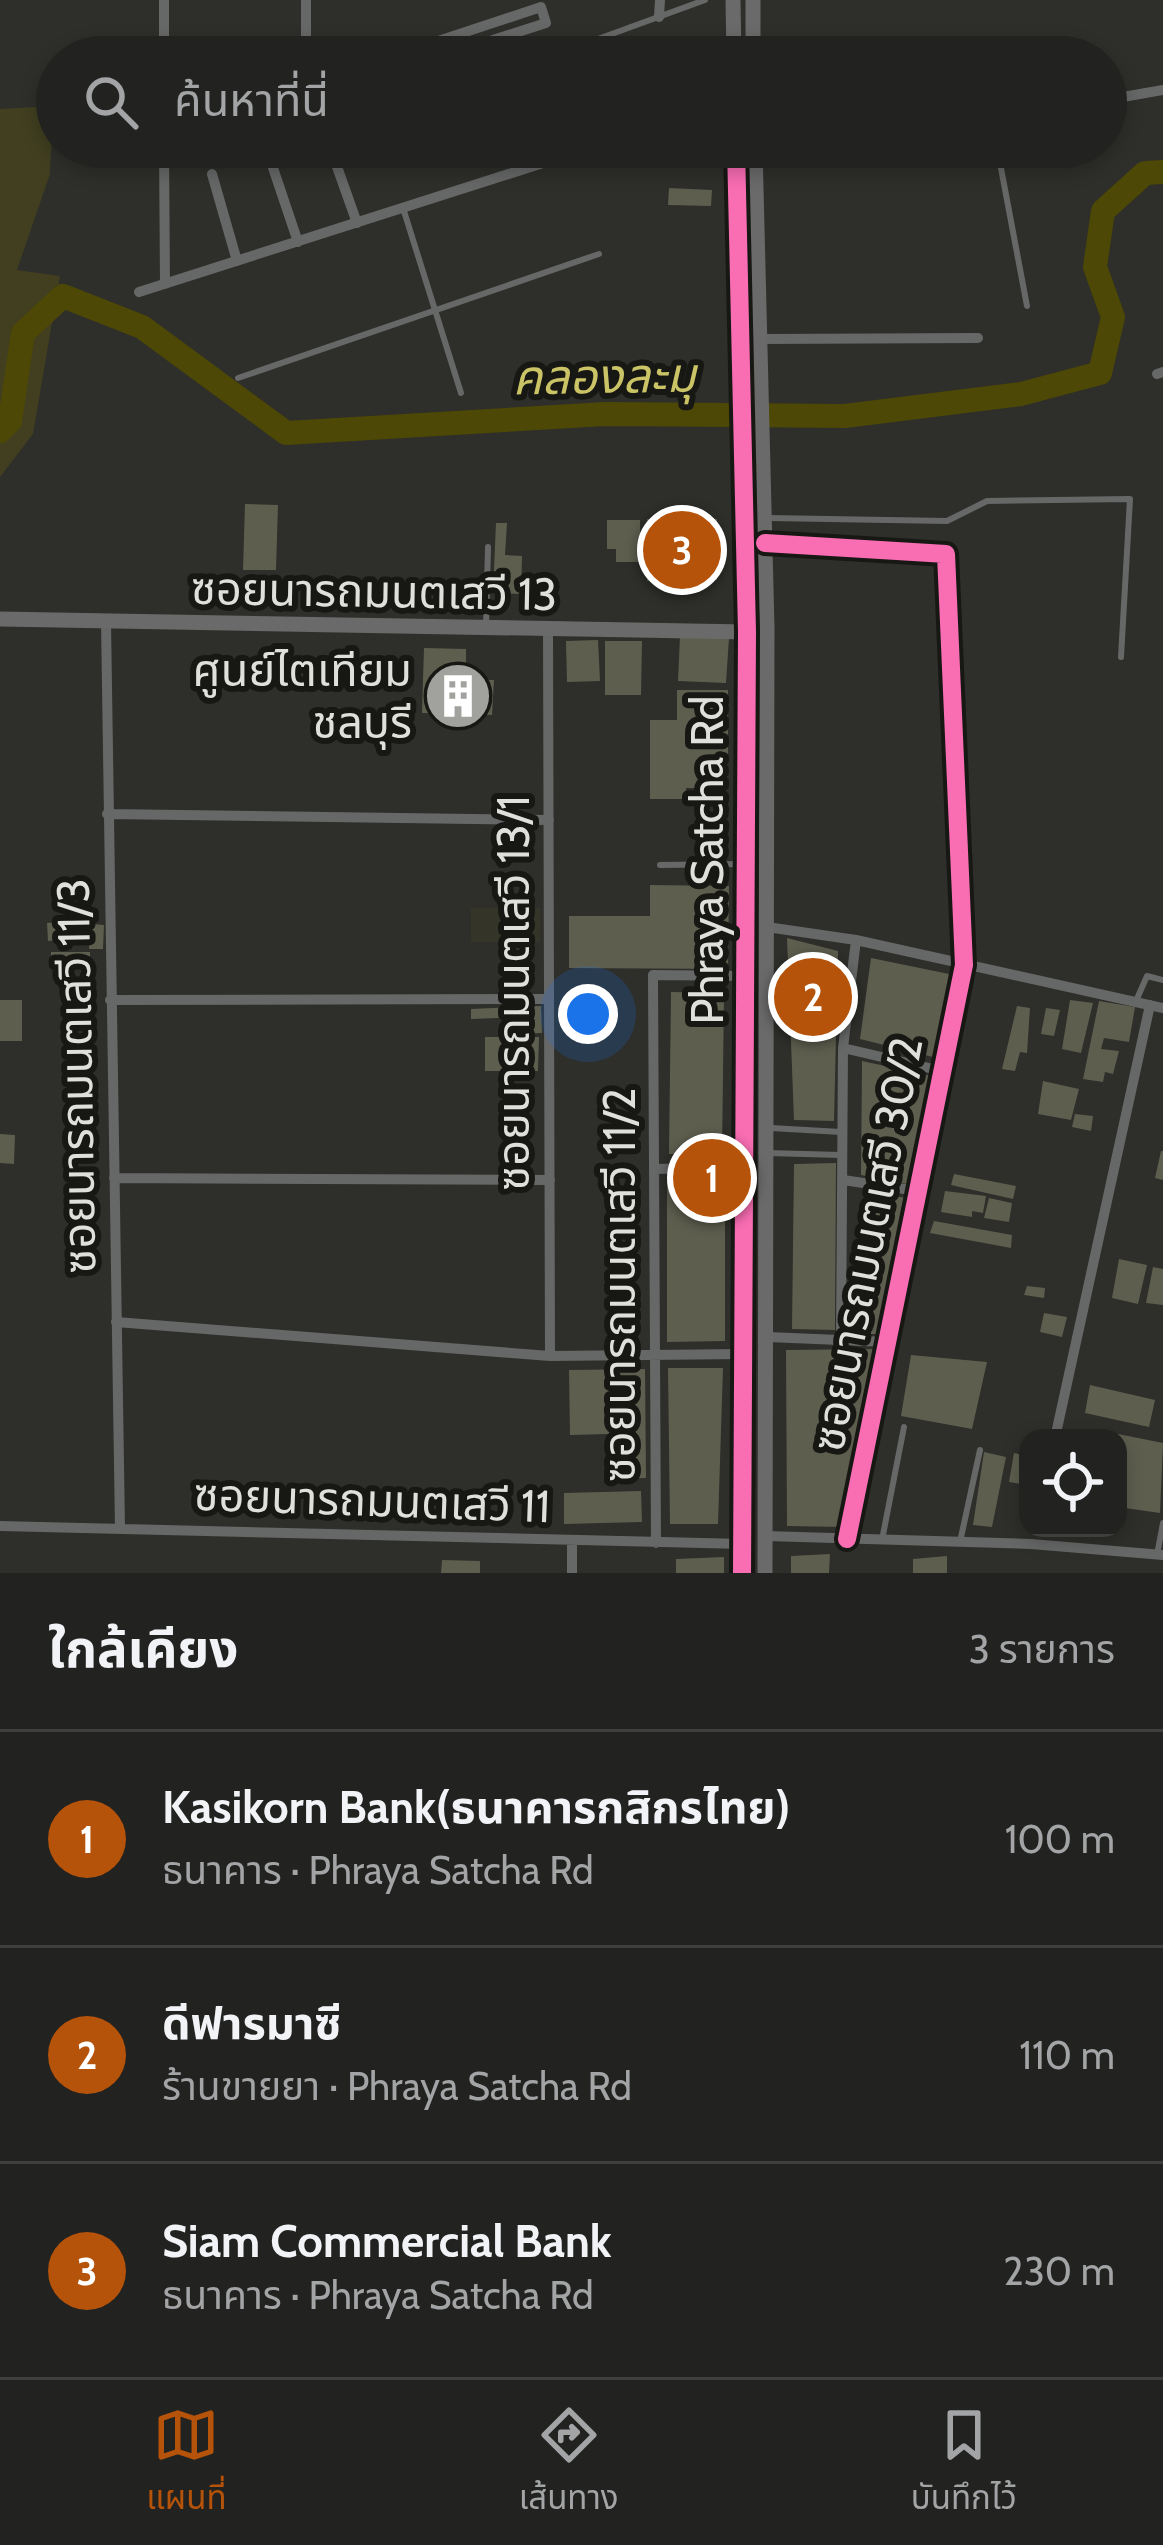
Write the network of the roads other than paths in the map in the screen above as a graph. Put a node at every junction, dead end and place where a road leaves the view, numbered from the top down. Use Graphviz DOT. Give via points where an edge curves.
graph roads {
  1 [pos="164,0"];
  2 [pos="306,0"];
  3 [pos="660,0"];
  4 [pos="705,0"];
  5 [pos="733,0"];
  6 [pos="753,0"];
  7 [pos="659,17"];
  8 [pos="753,22"];
  9 [pos="734,23"];
  10 [pos="164,36"];
  11 [pos="306,36"];
  12 [pos="450,36"];
  13 [pos="506,36"];
  14 [pos="606,36"];
  15 [pos="734,36"];
  16 [pos="753,36"];
  17 [pos="1163,91"];
  18 [pos="1127,97"];
  19 [pos="164,168"];
  20 [pos="273,168"];
  21 [pos="337,168"];
  22 [pos="528,168"];
  23 [pos="737,168"];
  24 [pos="755,168"];
  25 [pos="1001,168"];
  26 [pos="212,174"];
  27 [pos="404,208"];
  28 [pos="357,223"];
  29 [pos="298,242"];
  30 [pos="599,254"];
  31 [pos="237,261"];
  32 [pos="165,284"];
  33 [pos="139,292"];
  34 [pos="1028,306"];
  35 [pos="436,310"];
  36 [pos="978,338"];
  37 [pos="759,339"];
  38 [pos="238,378"];
  39 [pos="461,393"];
  40 [pos="764,518"];
  41 [pos="765,543"];
  42 [pos="488,547"];
  43 [pos="0,619"];
  44 [pos="106,622"];
  45 [pos="485,630"];
  46 [pos="548,631"];
  47 [pos="748,632"];
  48 [pos="1121,656"];
  49 [pos="107,814"];
  50 [pos="549,820"];
  51 [pos="746,864"];
  52 [pos="660,865"];
  53 [pos="767,927"];
  54 [pos="856,940"];
  55 [pos="964,965"];
  56 [pos="746,976"];
  57 [pos="1163,980"];
  58 [pos="549,999"];
  59 [pos="110,1000"];
  60 [pos="1136,1002"];
  61 [pos="1157,1006"];
  62 [pos="843,1048"];
  63 [pos="942,1071"];
  64 [pos="767,1128"];
  65 [pos="842,1132"];
  66 [pos="766,1153"];
  67 [pos="842,1155"];
  68 [pos="745,1167"];
  69 [pos="655,1168"];
  70 [pos="114,1178"];
  71 [pos="550,1180"];
  72 [pos="843,1180"];
  73 [pos="918,1191"];
  74 [pos="116,1322"];
  75 [pos="768,1337"];
  76 [pos="841,1341"];
  77 [pos="887,1342"];
  78 [pos="744,1354"];
  79 [pos="656,1355"];
  80 [pos="550,1356"];
  81 [pos="904,1427"];
  82 [pos="1057,1429"];
  83 [pos="980,1450"];
  84 [pos="743,1520"];
  85 [pos="1163,1523"];
  86 [pos="0,1526"];
  87 [pos="766,1528"];
  88 [pos="120,1529"];
  89 [pos="1033,1537"];
  90 [pos="847,1539"];
  91 [pos="882,1540"];
  92 [pos="572,1542"];
  93 [pos="960,1542"];
  94 [pos="656,1543"];
  95 [pos="743,1544"];
  96 [pos="1031,1544"];
  97 [pos="1160,1555"];
  98 [pos="742,1571"];
  99 [pos="765,1571"];
  100 [pos="572,1573"];
  1 -- 10 [label="street"];
  2 -- 11 [label="street"];
  3 -- 7 [label="street"];
  4 -- 7 [label="lane"];
  5 -- 9 [label="main road"];
  6 -- 8 [label="main road"];
  7 -- 14 [label="lane"];
  8 -- 9 [label="main road"];
  8 -- 16 [label="main road"];
  9 -- 15 [label="main road"];
  12 -- 13 [label="street" via="542,8 546,23"];
  17 -- 18 [label="street"];
  19 -- 32 [label="street"];
  20 -- 29 [label="street"];
  21 -- 28 [label="street"];
  22 -- 27 [label="street"];
  23 -- 47 [label="main road, Phraya Satcha Rd"];
  24 -- 37 [label="main road, Phraya Satcha Rd"];
  25 -- 34 [label="lane"];
  26 -- 31 [label="street"];
  27 -- 28 [label="street"];
  27 -- 35 [label="lane"];
  28 -- 29 [label="street"];
  29 -- 31 [label="street"];
  30 -- 35 [label="lane"];
  31 -- 32 [label="street"];
  32 -- 33 [label="street"];
  35 -- 38 [label="lane"];
  35 -- 39 [label="lane"];
  36 -- 37 [label="street"];
  37 -- 40 [label="main road, Phraya Satcha Rd"];
  40 -- 41 [label="main road, Phraya Satcha Rd"];
  40 -- 48 [label="lane" via="946,521 987,501 1130,499"];
  41 -- 53 [label="main road, Phraya Satcha Rd"];
  41 -- 55 [label="street, ซอยนารถมนตเสวี 30/2" via="946,554"];
  42 -- 45 [label="lane"];
  43 -- 44 [label="main road, ซอยนารถมนตเสวี 13"];
  44 -- 45 [label="main road, ซอยนารถมนตเสวี 13"];
  44 -- 49 [label="street, ซอยนารถมนตเสวี 11/3"];
  45 -- 46 [label="main road, ซอยนารถมนตเสวี 13"];
  46 -- 47 [label="main road, ซอยนารถมนตเสวี 13"];
  46 -- 50 [label="street, ซอยนารถมนตเสวี 13/1"];
  47 -- 51 [label="main road, Phraya Satcha Rd"];
  49 -- 50 [label="street"];
  49 -- 59 [label="street, ซอยนารถมนตเสวี 11/3"];
  50 -- 58 [label="street, ซอยนารถมนตเสวี 13/1"];
  51 -- 52 [label="lane"];
  51 -- 56 [label="main road, Phraya Satcha Rd"];
  53 -- 54 [label="street"];
  53 -- 64 [label="main road, Phraya Satcha Rd"];
  54 -- 55 [label="street"];
  54 -- 62 [label="street"];
  55 -- 60 [label="street"];
  55 -- 63 [label="street, ซอยนารถมนตเสวี 30/2"];
  56 -- 68 [label="main road, Phraya Satcha Rd"];
  56 -- 69 [label="street, ซอยนารถมนตเสวี 11/2" via="653,975"];
  57 -- 60 [label="lane" via="1147,976"];
  58 -- 59 [label="street"];
  58 -- 71 [label="street, ซอยนารถมนตเสวี 13/1"];
  59 -- 70 [label="street, ซอยนารถมนตเสวี 11/3"];
  60 -- 61 [label="street"];
  61 -- 82 [label="street"];
  62 -- 63 [label="street"];
  62 -- 65 [label="street"];
  63 -- 73 [label="street, ซอยนารถมนตเสวี 30/2"];
  64 -- 65 [label="lane"];
  64 -- 66 [label="main road, Phraya Satcha Rd"];
  65 -- 67 [label="street"];
  66 -- 67 [label="lane"];
  66 -- 75 [label="main road, Phraya Satcha Rd"];
  67 -- 72 [label="street"];
  68 -- 69 [label="street"];
  68 -- 78 [label="main road, Phraya Satcha Rd"];
  69 -- 79 [label="street, ซอยนารถมนตเสวี 11/2"];
  70 -- 71 [label="street"];
  70 -- 74 [label="street, ซอยนารถมนตเสวี 11/3"];
  71 -- 80 [label="street, ซอยนารถมนตเสวี 13/1"];
  72 -- 73 [label="street"];
  72 -- 76 [label="street"];
  73 -- 77 [label="street, ซอยนารถมนตเสวี 30/2"];
  74 -- 80 [label="street"];
  74 -- 88 [label="street, ซอยนารถมนตเสวี 11/3"];
  75 -- 76 [label="street"];
  75 -- 87 [label="main road, Phraya Satcha Rd"];
  76 -- 77 [label="street"];
  77 -- 90 [label="street, ซอยนารถมนตเสวี 30/2"];
  78 -- 79 [label="street"];
  78 -- 84 [label="main road, Phraya Satcha Rd"];
  79 -- 80 [label="street"];
  79 -- 94 [label="street, ซอยนารถมนตเสวี 11/2"];
  81 -- 91 [label="lane"];
  83 -- 93 [label="lane"];
  84 -- 87 [label="main road"];
  84 -- 95 [label="main road, Phraya Satcha Rd"];
  85 -- 97 [label="lane"];
  86 -- 88 [label="street, ซอยนารถมนตเสวี 11"];
  87 -- 90 [label="street"];
  87 -- 99 [label="main road, Phraya Satcha Rd"];
  88 -- 92 [label="street, ซอยนารถมนตเสวี 11"];
  89 -- 96 [label="street"];
  90 -- 91 [label="street"];
  91 -- 93 [label="street"];
  92 -- 94 [label="street, ซอยนารถมนตเสวี 11"];
  92 -- 100 [label="street"];
  93 -- 96 [label="street"];
  94 -- 95 [label="street, ซอยนารถมนตเสวี 11"];
  95 -- 98 [label="main road, Phraya Satcha Rd"];
  96 -- 97 [label="street"];
  98 -- 99 [label="main road"];
}
